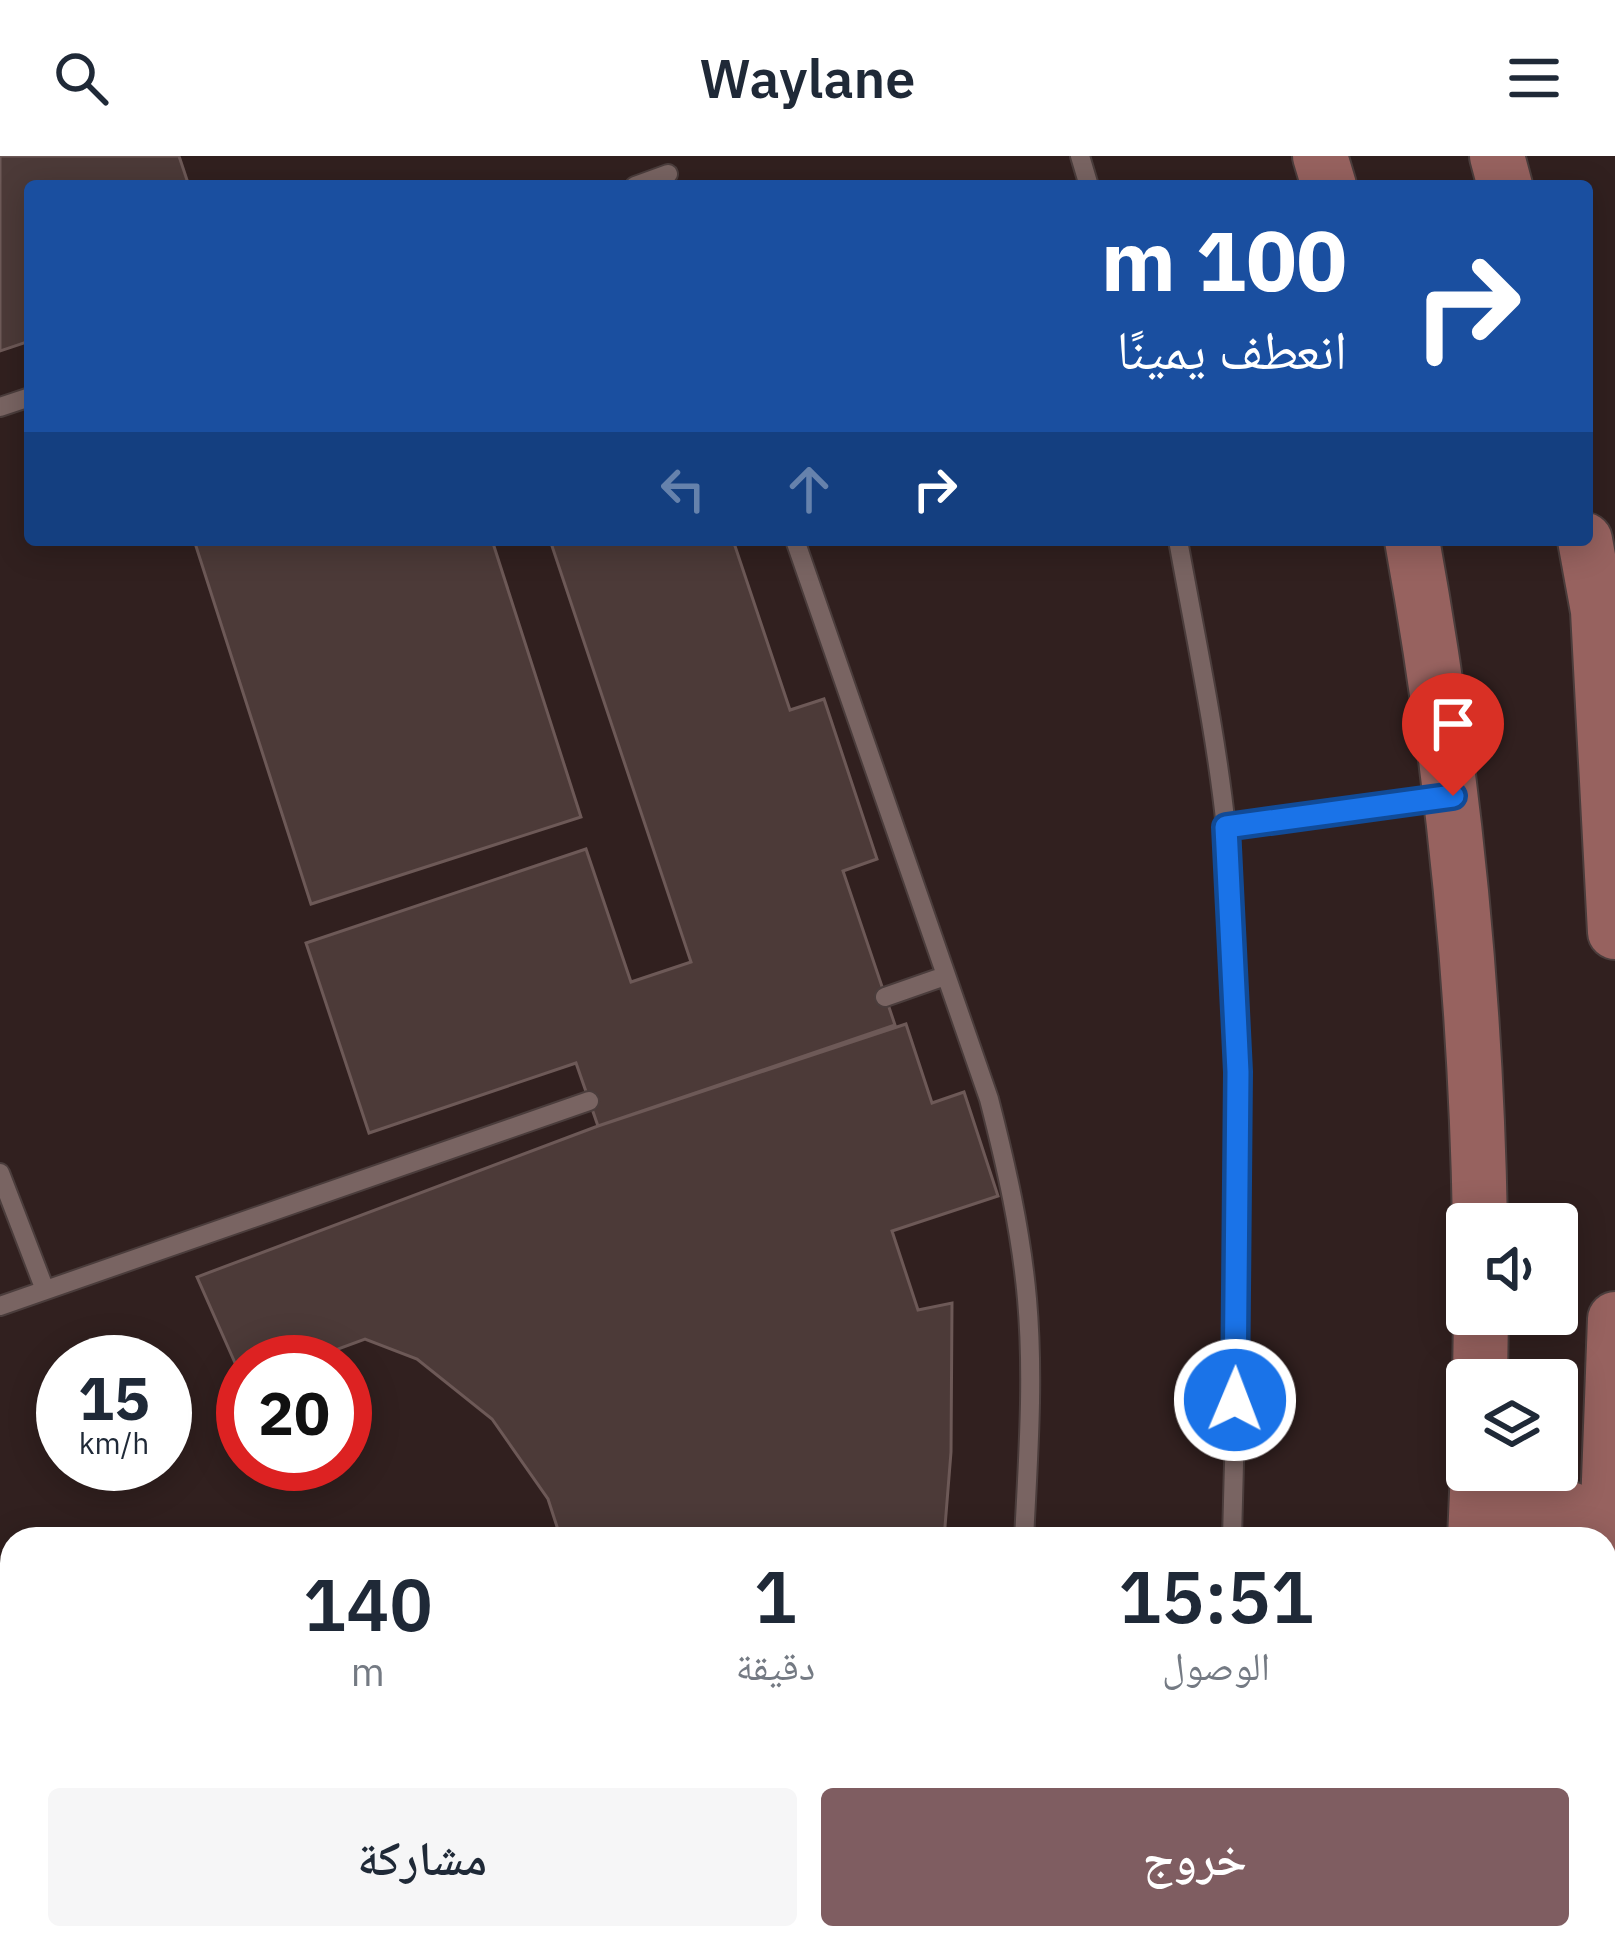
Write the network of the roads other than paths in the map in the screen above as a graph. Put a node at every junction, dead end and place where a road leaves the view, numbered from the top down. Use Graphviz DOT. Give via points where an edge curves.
graph roads {
  1 [pos="797,546"];
  2 [pos="1179,546"];
  3 [pos="1413,546"];
  4 [pos="1587,546"];
  5 [pos="1453,796"];
  6 [pos="1226,827"];
  7 [pos="1615,932"];
  8 [pos="945,976"];
  9 [pos="885,997"];
  10 [pos="589,1101"];
  11 [pos="0,1173"];
  12 [pos="1479,1203"];
  13 [pos="45,1290"];
  14 [pos="0,1306"];
  15 [pos="1615,1319"];
  16 [pos="1478,1491"];
  17 [pos="1024,1527"];
  18 [pos="1232,1527"];
  19 [pos="1479,1527"];
  20 [pos="1489,1527"];
  21 [pos="1593,1527"];
  22 [pos="1605,1527"];
  1 -- 8 [label="lane"];
  2 -- 6 [label="lane"];
  3 -- 5 [label="main road"];
  4 -- 7 [label="main road" via="1598,611"];
  5 -- 6 [label="lane"];
  5 -- 12 [label="main road"];
  6 -- 18 [label="lane" via="1238,1096"];
  8 -- 9 [label="lane"];
  8 -- 17 [label="lane" via="989,1099 1019,1236 1030,1364"];
  10 -- 13 [label="lane"];
  11 -- 13 [label="lane"];
  13 -- 14 [label="lane"];
  15 -- 22 [label="main road"];
  16 -- 19 [label="main road"];
  20 -- 21 [label="main road" via="1515,1509 1544,1504"];
}
